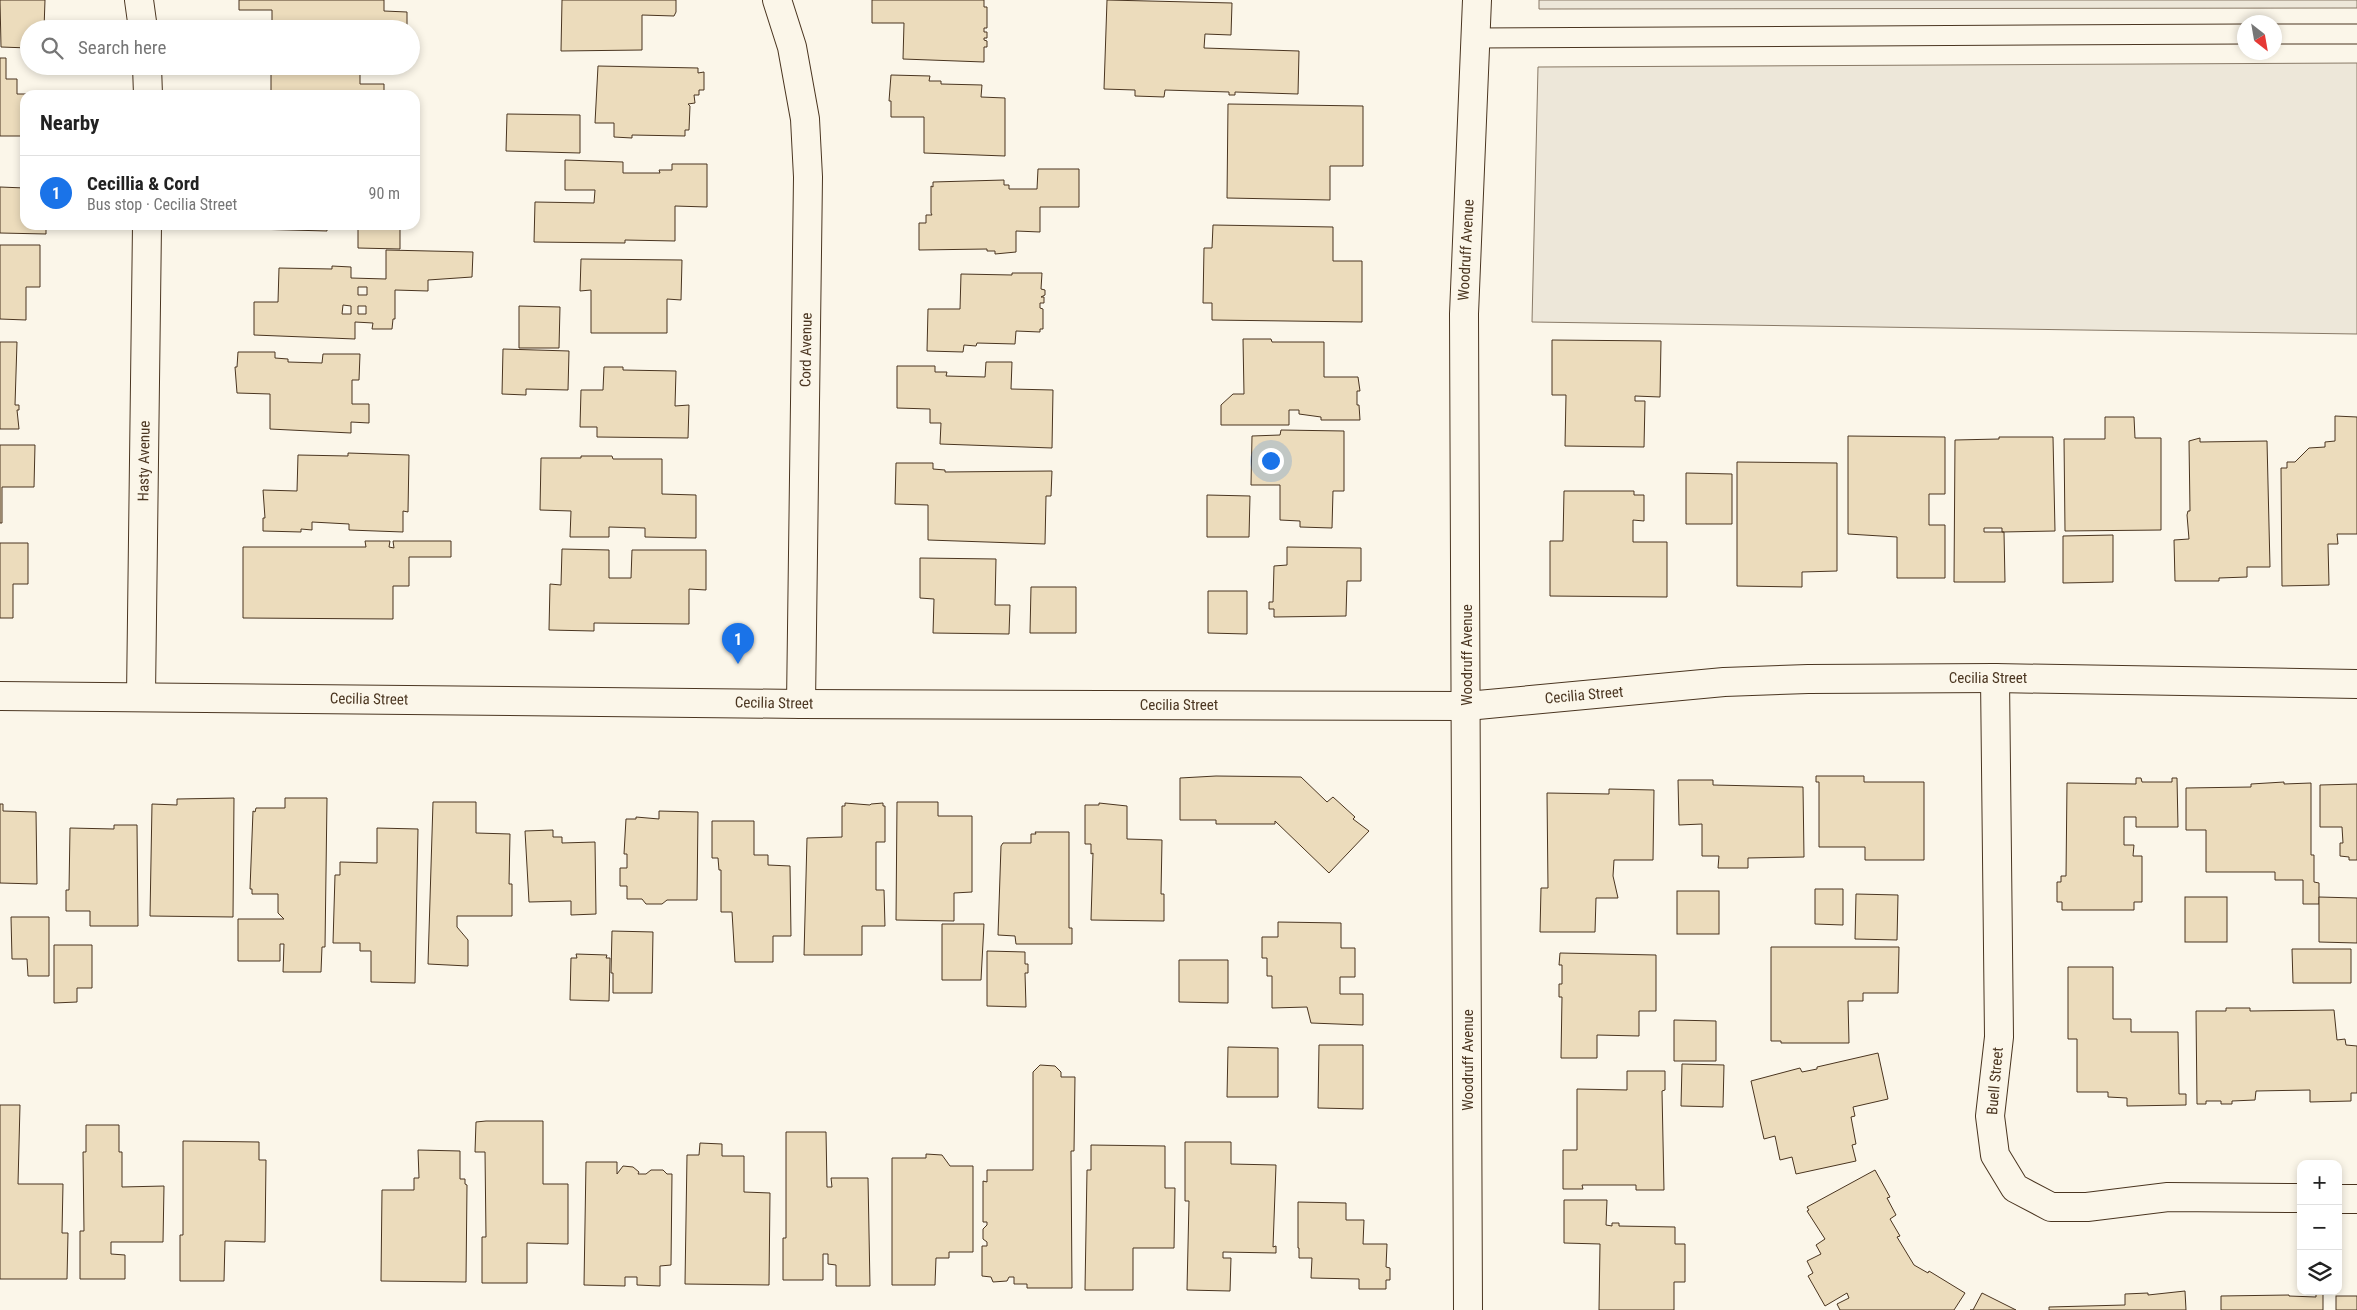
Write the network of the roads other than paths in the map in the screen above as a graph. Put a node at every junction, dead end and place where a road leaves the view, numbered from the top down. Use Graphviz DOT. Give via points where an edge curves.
graph roads {
  1 [pos="139,0"];
  2 [pos="777,0"];
  3 [pos="1476,0"];
  4 [pos="142,20"];
  5 [pos="2237,34"];
  6 [pos="2282,34"];
  7 [pos="2357,34"];
  8 [pos="1476,38"];
  9 [pos="147,75"];
  10 [pos="148,90"];
  11 [pos="148,230"];
  12 [pos="1996,678"];
  13 [pos="2357,684"];
  14 [pos="0,696"];
  15 [pos="141,696"];
  16 [pos="801,704"];
  17 [pos="1467,706"];
  18 [pos="2297,1198"];
  19 [pos="2342,1199"];
  20 [pos="2357,1199"];
  21 [pos="1468,1310"];
  1 -- 4 [label="street"];
  2 -- 16 [label="street, Cord Avenue" via="792,47 805,120 808,177"];
  3 -- 8 [label="street, Woodruff Avenue"];
  5 -- 8 [label="lane"];
  6 -- 7 [label="lane"];
  8 -- 17 [label="street, Woodruff Avenue" via="1464,314"];
  9 -- 10 [label="street"];
  11 -- 15 [label="street, Hasty Avenue"];
  12 -- 13 [label="street, Cecilia Street"];
  12 -- 17 [label="street, Cecilia Street" via="1734,682"];
  12 -- 18 [label="street, Buell Street" via="1999,1037 1990,1116 1995,1155 2015,1188 2051,1207 2087,1207 2168,1197"];
  14 -- 15 [label="street, Cecilia Street"];
  15 -- 16 [label="street, Cecilia Street"];
  16 -- 17 [label="street, Cecilia Street"];
  17 -- 21 [label="street, Woodruff Avenue"];
  19 -- 20 [label="street"];
}
